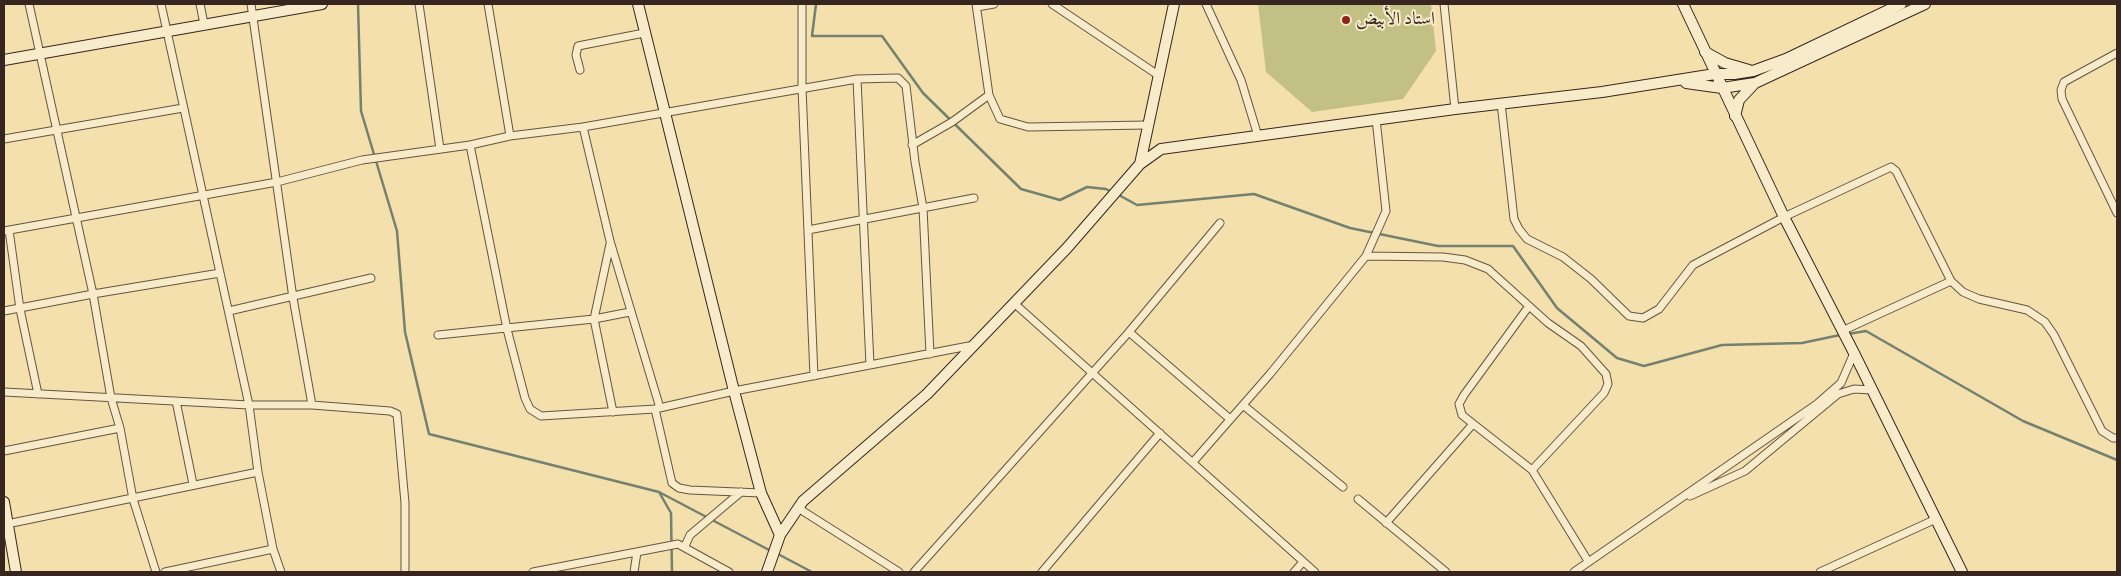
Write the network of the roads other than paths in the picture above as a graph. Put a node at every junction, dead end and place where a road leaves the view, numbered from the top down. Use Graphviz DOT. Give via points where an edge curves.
graph roads {
  1 [pos="30,4"];
  2 [pos="161,4"];
  3 [pos="200,4"];
  4 [pos="251,4"];
  5 [pos="322,4"];
  6 [pos="419,4"];
  7 [pos="488,4"];
  8 [pos="638,4"];
  9 [pos="802,4"];
  10 [pos="994,4"];
  11 [pos="1052,4"];
  12 [pos="1174,4"];
  13 [pos="1206,4"];
  14 [pos="1444,4"];
  15 [pos="1683,4"];
  16 [pos="1900,4"];
  17 [pos="1925,4"];
  18 [pos="976,5"];
  19 [pos="252,16"];
  20 [pos="204,24"];
  21 [pos="167,32"];
  22 [pos="644,33"];
  23 [pos="1705,52"];
  24 [pos="39,53"];
  25 [pos="2117,53"];
  26 [pos="4,60"];
  27 [pos="580,70"];
  28 [pos="1753,71"];
  29 [pos="1715,74"];
  30 [pos="1158,76"];
  31 [pos="857,79"];
  32 [pos="1678,81"];
  33 [pos="1755,84"];
  34 [pos="802,88"];
  35 [pos="1722,88"];
  36 [pos="989,95"];
  37 [pos="1501,104"];
  38 [pos="183,108"];
  39 [pos="1456,109"];
  40 [pos="664,113"];
  41 [pos="1735,116"];
  42 [pos="1376,120"];
  43 [pos="1147,125"];
  44 [pos="584,127"];
  45 [pos="56,131"];
  46 [pos="510,136"];
  47 [pos="1258,136"];
  48 [pos="4,139"];
  49 [pos="470,145"];
  50 [pos="912,145"];
  51 [pos="440,149"];
  52 [pos="1140,164"];
  53 [pos="277,182"];
  54 [pos="203,195"];
  55 [pos="974,198"];
  56 [pos="923,208"];
  57 [pos="2117,213"];
  58 [pos="75,217"];
  59 [pos="1784,217"];
  60 [pos="864,220"];
  61 [pos="1220,223"];
  62 [pos="808,230"];
  63 [pos="7,231"];
  64 [pos="610,241"];
  65 [pos="1366,256"];
  66 [pos="220,273"];
  67 [pos="371,278"];
  68 [pos="1951,281"];
  69 [pos="92,294"];
  70 [pos="293,298"];
  71 [pos="1015,304"];
  72 [pos="1529,306"];
  73 [pos="20,309"];
  74 [pos="4,311"];
  75 [pos="229,311"];
  76 [pos="630,312"];
  77 [pos="594,319"];
  78 [pos="507,329"];
  79 [pos="1842,331"];
  80 [pos="1129,332"];
  81 [pos="438,335"];
  82 [pos="975,345"];
  83 [pos="1854,353"];
  84 [pos="930,354"];
  85 [pos="870,365"];
  86 [pos="1091,372"];
  87 [pos="814,376"];
  88 [pos="1872,390"];
  89 [pos="734,391"];
  90 [pos="4,392"];
  91 [pos="38,394"];
  92 [pos="111,398"];
  93 [pos="176,401"];
  94 [pos="249,405"];
  95 [pos="312,405"];
  96 [pos="1243,405"];
  97 [pos="658,409"];
  98 [pos="613,412"];
  99 [pos="1230,419"];
  100 [pos="1473,424"];
  101 [pos="120,428"];
  102 [pos="1160,433"];
  103 [pos="2117,438"];
  104 [pos="4,451"];
  105 [pos="1193,462"];
  106 [pos="1532,470"];
  107 [pos="258,472"];
  108 [pos="193,484"];
  109 [pos="1344,487"];
  110 [pos="741,492"];
  111 [pos="761,492"];
  112 [pos="133,499"];
  113 [pos="1680,499"];
  114 [pos="1358,500"];
  115 [pos="798,508"];
  116 [pos="4,509"];
  117 [pos="1936,519"];
  118 [pos="1386,522"];
  119 [pos="7,524"];
  120 [pos="779,539"];
  121 [pos="682,545"];
  122 [pos="274,549"];
  123 [pos="637,552"];
  124 [pos="1588,561"];
  125 [pos="1303,562"];
  126 [pos="768,567"];
  127 [pos="16,572"];
  128 [pos="156,572"];
  129 [pos="165,572"];
  130 [pos="280,572"];
  131 [pos="405,572"];
  132 [pos="533,572"];
  133 [pos="634,572"];
  134 [pos="729,572"];
  135 [pos="899,572"];
  136 [pos="914,572"];
  137 [pos="1042,572"];
  138 [pos="1294,572"];
  139 [pos="1314,572"];
  140 [pos="1446,572"];
  141 [pos="1574,572"];
  142 [pos="1820,572"];
  143 [pos="1962,572"];
  1 -- 24 [label="street"];
  2 -- 21 [label="street"];
  3 -- 20 [label="street"];
  4 -- 19 [label="street"];
  5 -- 19 [label="main road"];
  6 -- 51 [label="street"];
  7 -- 46 [label="street"];
  8 -- 22 [label="main road"];
  9 -- 34 [label="street"];
  10 -- 18 [label="street"];
  11 -- 30 [label="street"];
  12 -- 30 [label="main road"];
  13 -- 47 [label="street" via="1241,80"];
  14 -- 39 [label="street"];
  15 -- 23 [label="main road"];
  16 -- 28 [label="main road" via="1786,59"];
  17 -- 33 [label="main road"];
  18 -- 36 [label="street"];
  19 -- 20 [label="main road"];
  19 -- 53 [label="street"];
  20 -- 21 [label="main road"];
  21 -- 24 [label="main road"];
  21 -- 38 [label="street"];
  22 -- 27 [label="street" via="578,46 576,55"];
  22 -- 40 [label="main road"];
  23 -- 28 [label="main road" via="1725,63"];
  23 -- 29 [label="main road"];
  24 -- 26 [label="main road"];
  24 -- 45 [label="street"];
  25 -- 57 [label="street" via="2064,82 2061,90"];
  28 -- 29 [label="main road"];
  29 -- 32 [label="main road"];
  29 -- 35 [label="main road"];
  30 -- 43 [label="main road"];
  31 -- 34 [label="street"];
  31 -- 50 [label="street" via="898,78 903,81"];
  31 -- 60 [label="street"];
  32 -- 35 [label="main road"];
  32 -- 37 [label="main road"];
  33 -- 35 [label="main road"];
  33 -- 41 [label="main road" via="1739,100"];
  34 -- 40 [label="street"];
  34 -- 62 [label="street"];
  35 -- 41 [label="main road"];
  36 -- 43 [label="street" via="1000,119 1028,127"];
  36 -- 50 [label="street"];
  37 -- 39 [label="main road"];
  37 -- 59 [label="street" via="1514,219 1519,229 1527,238 1563,257 1629,316 1644,318 1659,309 1693,265"];
  38 -- 45 [label="street"];
  38 -- 54 [label="street"];
  39 -- 42 [label="main road"];
  40 -- 44 [label="street"];
  40 -- 89 [label="main road"];
  41 -- 59 [label="main road"];
  42 -- 47 [label="main road"];
  42 -- 65 [label="street" via="1386,211"];
  43 -- 52 [label="main road"];
  44 -- 46 [label="street"];
  44 -- 64 [label="street"];
  45 -- 48 [label="street"];
  45 -- 58 [label="street"];
  46 -- 49 [label="street"];
  47 -- 52 [label="main road" via="1161,149"];
  49 -- 51 [label="street"];
  49 -- 78 [label="street"];
  50 -- 56 [label="street"];
  51 -- 53 [label="street" via="362,160"];
  52 -- 71 [label="main road"];
  53 -- 54 [label="street"];
  53 -- 70 [label="street"];
  54 -- 58 [label="street"];
  54 -- 66 [label="street"];
  55 -- 56 [label="street"];
  56 -- 60 [label="street"];
  56 -- 84 [label="street"];
  58 -- 63 [label="street"];
  58 -- 69 [label="street"];
  59 -- 68 [label="street" via="1891,168 1896,171"];
  59 -- 79 [label="main road"];
  60 -- 62 [label="street"];
  60 -- 85 [label="street"];
  61 -- 80 [label="street"];
  62 -- 87 [label="street"];
  63 -- 73 [label="street"];
  64 -- 76 [label="street"];
  64 -- 77 [label="street"];
  65 -- 72 [label="street" via="1465,260 1488,269"];
  65 -- 96 [label="street"];
  66 -- 69 [label="street"];
  66 -- 75 [label="street"];
  67 -- 70 [label="street"];
  68 -- 79 [label="street"];
  68 -- 103 [label="street" via="1963,292 1979,299 2027,310 2045,322 2102,431"];
  69 -- 73 [label="street"];
  69 -- 92 [label="street"];
  70 -- 75 [label="street"];
  70 -- 95 [label="street"];
  71 -- 82 [label="main road"];
  71 -- 86 [label="street"];
  72 -- 100 [label="street" via="1459,404 1462,415"];
  72 -- 106 [label="street" via="1581,346 1606,374 1608,384 1604,393"];
  73 -- 74 [label="street"];
  73 -- 91 [label="street"];
  75 -- 94 [label="street"];
  76 -- 77 [label="street"];
  76 -- 97 [label="street"];
  77 -- 78 [label="street"];
  77 -- 98 [label="street"];
  78 -- 81 [label="street"];
  78 -- 98 [label="street" via="530,409 541,416"];
  79 -- 83 [label="main road"];
  80 -- 86 [label="street"];
  80 -- 99 [label="street"];
  82 -- 84 [label="street"];
  82 -- 115 [label="main road" via="926,394"];
  83 -- 88 [label="main road"];
  83 -- 113 [label="street" via="1836,388 1752,451"];
  84 -- 85 [label="street"];
  85 -- 87 [label="street"];
  86 -- 102 [label="street"];
  86 -- 136 [label="street"];
  87 -- 89 [label="street"];
  88 -- 113 [label="street" via="1854,388 1838,394 1745,471"];
  88 -- 117 [label="main road"];
  89 -- 97 [label="street"];
  89 -- 111 [label="main road"];
  90 -- 91 [label="street"];
  91 -- 92 [label="street"];
  92 -- 93 [label="street"];
  92 -- 101 [label="street"];
  93 -- 94 [label="street"];
  93 -- 108 [label="street"];
  94 -- 95 [label="street"];
  94 -- 107 [label="street"];
  95 -- 131 [label="street" via="397,414 405,502"];
  96 -- 99 [label="street"];
  96 -- 109 [label="street"];
  97 -- 98 [label="street"];
  97 -- 110 [label="street" via="672,483 690,490"];
  99 -- 105 [label="street"];
  100 -- 106 [label="street"];
  100 -- 118 [label="street"];
  101 -- 104 [label="street"];
  101 -- 112 [label="street"];
  102 -- 105 [label="street"];
  102 -- 137 [label="street"];
  105 -- 125 [label="street"];
  106 -- 124 [label="street"];
  107 -- 108 [label="street"];
  107 -- 122 [label="street"];
  108 -- 112 [label="street"];
  110 -- 111 [label="street"];
  110 -- 121 [label="street"];
  111 -- 120 [label="main road"];
  112 -- 119 [label="street"];
  112 -- 128 [label="street"];
  113 -- 124 [label="street"];
  114 -- 118 [label="street"];
  115 -- 120 [label="main road"];
  115 -- 135 [label="street"];
  116 -- 119 [label="main road"];
  117 -- 142 [label="street"];
  117 -- 143 [label="main road"];
  118 -- 140 [label="street"];
  119 -- 127 [label="main road"];
  120 -- 126 [label="main road"];
  121 -- 123 [label="street"];
  121 -- 134 [label="street"];
  122 -- 129 [label="street"];
  122 -- 130 [label="street"];
  123 -- 132 [label="street"];
  123 -- 133 [label="street"];
  124 -- 141 [label="street"];
  125 -- 138 [label="street"];
  125 -- 139 [label="street"];
}
